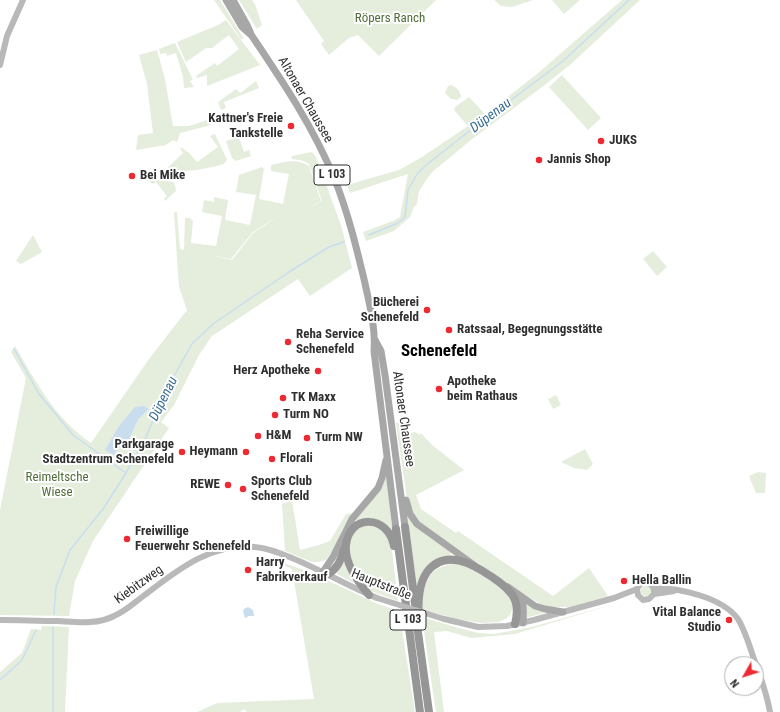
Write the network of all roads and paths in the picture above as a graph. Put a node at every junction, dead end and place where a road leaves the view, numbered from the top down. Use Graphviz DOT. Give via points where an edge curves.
graph roads {
  1 [pos="23,0"];
  2 [pos="226,0"];
  3 [pos="233,0"];
  4 [pos="252,36"];
  5 [pos="0,65"];
  6 [pos="375,340"];
  7 [pos="387,452"];
  8 [pos="399,478"];
  9 [pos="405,527"];
  10 [pos="396,529"];
  11 [pos="346,546"];
  12 [pos="284,555"];
  13 [pos="400,565"];
  14 [pos="478,568"];
  15 [pos="326,573"];
  16 [pos="503,585"];
  17 [pos="654,590"];
  18 [pos="638,592"];
  19 [pos="369,595"];
  20 [pos="519,595"];
  21 [pos="563,612"];
  22 [pos="0,620"];
  23 [pos="519,624"];
  24 [pos="418,629"];
  25 [pos="420,712"];
  26 [pos="429,712"];
  27 [pos="770,712"];
  1 -- 5 [label="main road" via="7,36"];
  2 -- 4 [label="main road, Altonaer Chaussee / L 103" via="242,27"];
  3 -- 4 [label="main road, Altonaer Chaussee / L 103"];
  4 -- 6 [label="main road, Altonaer Chaussee / L 103" via="301,111 335,180 355,243"];
  6 -- 7 [label="main road, Altonaer Chaussee / L 103" via="374,351"];
  6 -- 8 [label="main road, Altonaer Chaussee / L 103" via="381,351"];
  7 -- 10 [label="main road, L 103"];
  7 -- 15 [label="main road" via="378,488 352,519"];
  8 -- 9 [label="main road, L 103"];
  8 -- 14 [label="main road" via="410,514 417,524"];
  9 -- 24 [label="highway, L 103"];
  10 -- 13 [label="highway, L 103"];
  11 -- 13 [label="highway" via="349,535 358,525 377,523 392,537"];
  11 -- 15 [label="highway" via="338,566 333,572"];
  11 -- 19 [label="highway" via="352,572"];
  12 -- 15 [label="main road, Hauptstraße"];
  12 -- 22 [label="main road, Kiebitzweg" via="268,549 247,546 209,552 181,568 120,613 98,621"];
  13 -- 25 [label="highway, L 103"];
  14 -- 16 [label="highway"];
  14 -- 24 [label="highway" via="456,560 438,563 431,568 420,588"];
  15 -- 19 [label="main road, Hauptstraße"];
  16 -- 20 [label="main road"];
  16 -- 23 [label="highway" via="515,601"];
  17 -- 18 [label="main road, Hauptstraße" via="651,598 646,600 642,599"];
  17 -- 18 [label="main road, Hauptstraße" via="650,584 644,582 639,585"];
  17 -- 27 [label="main road, Hauptstraße" via="666,588 704,597 727,609 736,618 746,636 760,674"];
  18 -- 21 [label="main road, Hauptstraße"];
  19 -- 23 [label="main road, Hauptstraße, bridge" via="478,627"];
  20 -- 21 [label="main road" via="540,607"];
  20 -- 23 [label="main road" via="523,602"];
  21 -- 23 [label="main road, Hauptstraße"];
  24 -- 26 [label="highway, L 103"];
}
